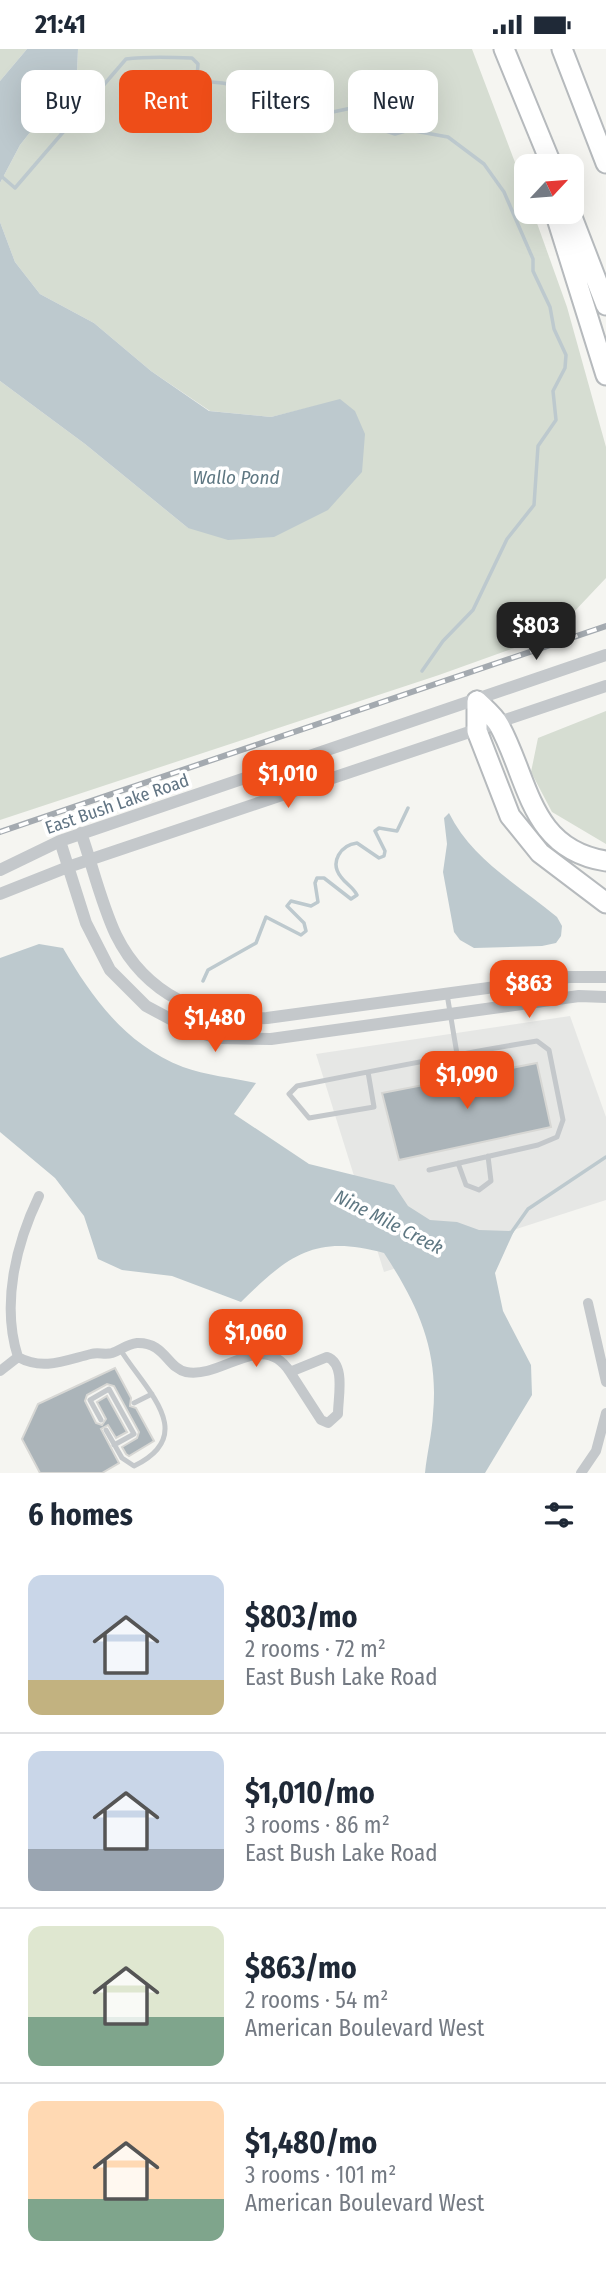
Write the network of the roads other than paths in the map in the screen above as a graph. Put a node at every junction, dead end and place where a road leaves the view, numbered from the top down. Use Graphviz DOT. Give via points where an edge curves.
graph roads {
  1 [pos="504,49"];
  2 [pos="562,49"];
  3 [pos="522,96"];
  4 [pos="539,154"];
  5 [pos="547,154"];
  6 [pos="606,163"];
  7 [pos="559,224"];
  8 [pos="575,224"];
  9 [pos="606,305"];
  10 [pos="606,375"];
  11 [pos="606,655"];
  12 [pos="606,686"];
  13 [pos="477,701"];
  14 [pos="498,723"];
  15 [pos="477,731"];
  16 [pos="81,833"];
  17 [pos="60,841"];
  18 [pos="90,860"];
  19 [pos="606,861"];
  20 [pos="68,867"];
  21 [pos="0,870"];
  22 [pos="577,880"];
  23 [pos="606,887"];
  24 [pos="0,894"];
  25 [pos="606,903"];
  26 [pos="606,977"];
  27 [pos="447,994"];
  28 [pos="606,997"];
  29 [pos="451,1014"];
  30 [pos="457,1054"];
  31 [pos="368,1072"];
  32 [pos="488,1156"];
  33 [pos="458,1163"];
  34 [pos="429,1170"];
  35 [pos="39,1196"];
  36 [pos="588,1303"];
  37 [pos="120,1349"];
  38 [pos="18,1357"];
  39 [pos="0,1371"];
  40 [pos="290,1372"];
  41 [pos="606,1382"];
  42 [pos="152,1394"];
  43 [pos="134,1403"];
  44 [pos="606,1413"];
  45 [pos="101,1420"];
  46 [pos="106,1430"];
  47 [pos="114,1445"];
  48 [pos="584,1472"];
  1 -- 3 [label="highway"];
  2 -- 6 [label="highway"];
  3 -- 4 [label="highway"];
  3 -- 5 [label="highway"];
  7 -- 10 [label="highway"];
  8 -- 9 [label="highway"];
  11 -- 13 [label="street, East Bush Lake Road"];
  12 -- 14 [label="street"];
  13 -- 14 [label="highway"];
  13 -- 15 [label="highway"];
  13 -- 16 [label="street, East Bush Lake Road"];
  14 -- 15 [label="street"];
  14 -- 19 [label="highway" via="539,819 568,846"];
  15 -- 18 [label="street"];
  15 -- 22 [label="highway" via="510,816 540,853"];
  16 -- 17 [label="street, East Bush Lake Road"];
  16 -- 18 [label="street"];
  17 -- 20 [label="street"];
  17 -- 21 [label="street, East Bush Lake Road"];
  18 -- 20 [label="street"];
  18 -- 27 [label="street" via="108,916 129,957 161,990 185,1005 239,1020 267,1019"];
  20 -- 24 [label="street"];
  20 -- 29 [label="street" via="86,923 110,970 146,1006 191,1030 245,1041"];
  22 -- 23 [label="highway"];
  22 -- 25 [label="highway"];
  26 -- 27 [label="street" via="569,977"];
  27 -- 29 [label="lane"];
  28 -- 29 [label="street" via="579,996"];
  29 -- 30 [label="lane"];
  30 -- 31 [label="lane"];
  30 -- 32 [label="lane" via="537,1041 549,1050 563,1120 557,1137"];
  31 -- 31 [label="lane" via="297,1086 289,1094 309,1118 374,1107"];
  32 -- 33 [label="lane"];
  32 -- 33 [label="lane" via="491,1181 480,1190 466,1185"];
  33 -- 34 [label="lane"];
  35 -- 38 [label="street" via="15,1269 12,1338"];
  36 -- 41 [label="street"];
  37 -- 38 [label="street" via="57,1364"];
  37 -- 40 [label="street" via="132,1343 157,1347 187,1372 263,1353 275,1357"];
  37 -- 42 [label="lane"];
  38 -- 39 [label="street"];
  40 -- 40 [label="street" via="321,1420 334,1420 338,1415 338,1366 333,1359 327,1357"];
  42 -- 43 [label="lane"];
  42 -- 47 [label="lane" via="163,1413 165,1436 160,1450 134,1466"];
  44 -- 48 [label="street" via="596,1451"];
  45 -- 47 [label="lane" via="90,1399 109,1389 134,1434"];
  46 -- 47 [label="lane"];
}
